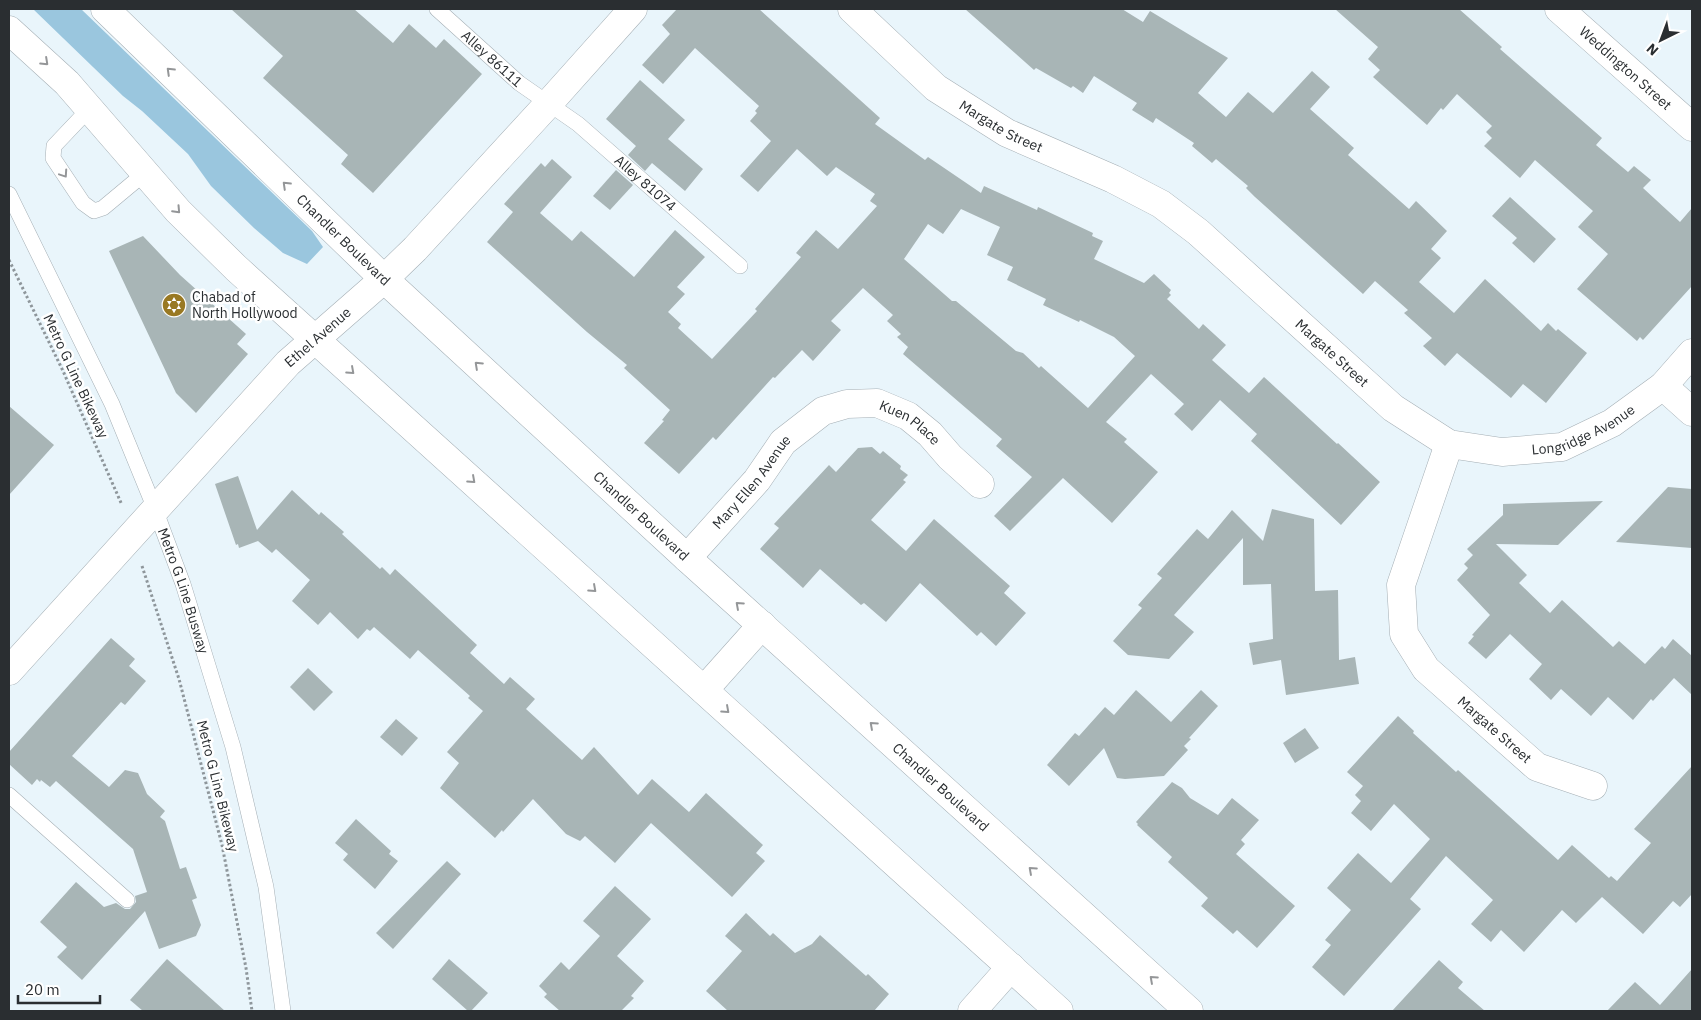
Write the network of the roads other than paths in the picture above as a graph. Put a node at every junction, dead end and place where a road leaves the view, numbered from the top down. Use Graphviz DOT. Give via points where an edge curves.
graph roads {
  1 [pos="105,9"];
  2 [pos="437,9"];
  3 [pos="633,9"];
  4 [pos="852,9"];
  5 [pos="1560,9"];
  6 [pos="9,30"];
  7 [pos="549,103"];
  8 [pos="90,108"];
  9 [pos="1692,128"];
  10 [pos="145,173"];
  11 [pos="9,194"];
  12 [pos="740,266"];
  13 [pos="384,279"];
  14 [pos="315,339"];
  15 [pos="1692,353"];
  16 [pos="1663,386"];
  17 [pos="823,411"];
  18 [pos="1692,412"];
  19 [pos="1449,444"];
  20 [pos="980,484"];
  21 [pos="155,509"];
  22 [pos="687,558"];
  23 [pos="762,625"];
  24 [pos="9,670"];
  25 [pos="704,690"];
  26 [pos="1593,786"];
  27 [pos="9,795"];
  28 [pos="126,900"];
  29 [pos="1011,967"];
  30 [pos="1186,1010"];
  31 [pos="283,1011"];
  32 [pos="972,1011"];
  33 [pos="1059,1011"];
  13 -- 1 [label="street, Chandler Boulevard, one-way"];
  2 -- 7 [label="lane, Alley 86111" via="520,83"];
  3 -- 7 [label="street, Ethel Avenue"];
  4 -- 19 [label="street, Margate Street" via="936,88 1006,133 1113,179 1161,204 1198,232 1393,408"];
  5 -- 9 [label="street, Weddington Street"];
  6 -- 8 [label="street, one-way"];
  7 -- 12 [label="lane, Alley 81074" via="578,124"];
  7 -- 13 [label="street, Ethel Avenue"];
  8 -- 10 [label="street"];
  8 -- 10 [label="lane, one-way" via="54,146 53,158 83,203 94,211 103,208"];
  10 -- 14 [label="street, one-way" via="236,268"];
  11 -- 21 [label="lane, Metro G Line Busway" via="112,404"];
  13 -- 14 [label="street, Ethel Avenue"];
  22 -- 13 [label="street, Chandler Boulevard, one-way"];
  14 -- 21 [label="street, Ethel Avenue" via="288,363"];
  14 -- 25 [label="street, one-way"];
  15 -- 16 [label="street, Longridge Avenue"];
  16 -- 18 [label="street"];
  16 -- 19 [label="street, Longridge Avenue" via="1612,423 1562,447 1502,452"];
  17 -- 20 [label="street, Kuen Place" via="847,404 877,403 908,416"];
  17 -- 22 [label="street, Mary Ellen Avenue" via="783,442 757,480"];
  19 -- 26 [label="street, Margate Street" via="1401,585 1404,634 1426,669 1537,767"];
  21 -- 24 [label="street, Ethel Avenue"];
  21 -- 31 [label="lane, Metro G Line Busway" via="183,584 233,747 266,887"];
  23 -- 22 [label="street, Chandler Boulevard, one-way"];
  23 -- 25 [label="street"];
  30 -- 23 [label="street, Chandler Boulevard, one-way"];
  25 -- 29 [label="street, one-way"];
  27 -- 28 [label="lane"];
  29 -- 32 [label="street"];
  29 -- 33 [label="street"];
}
